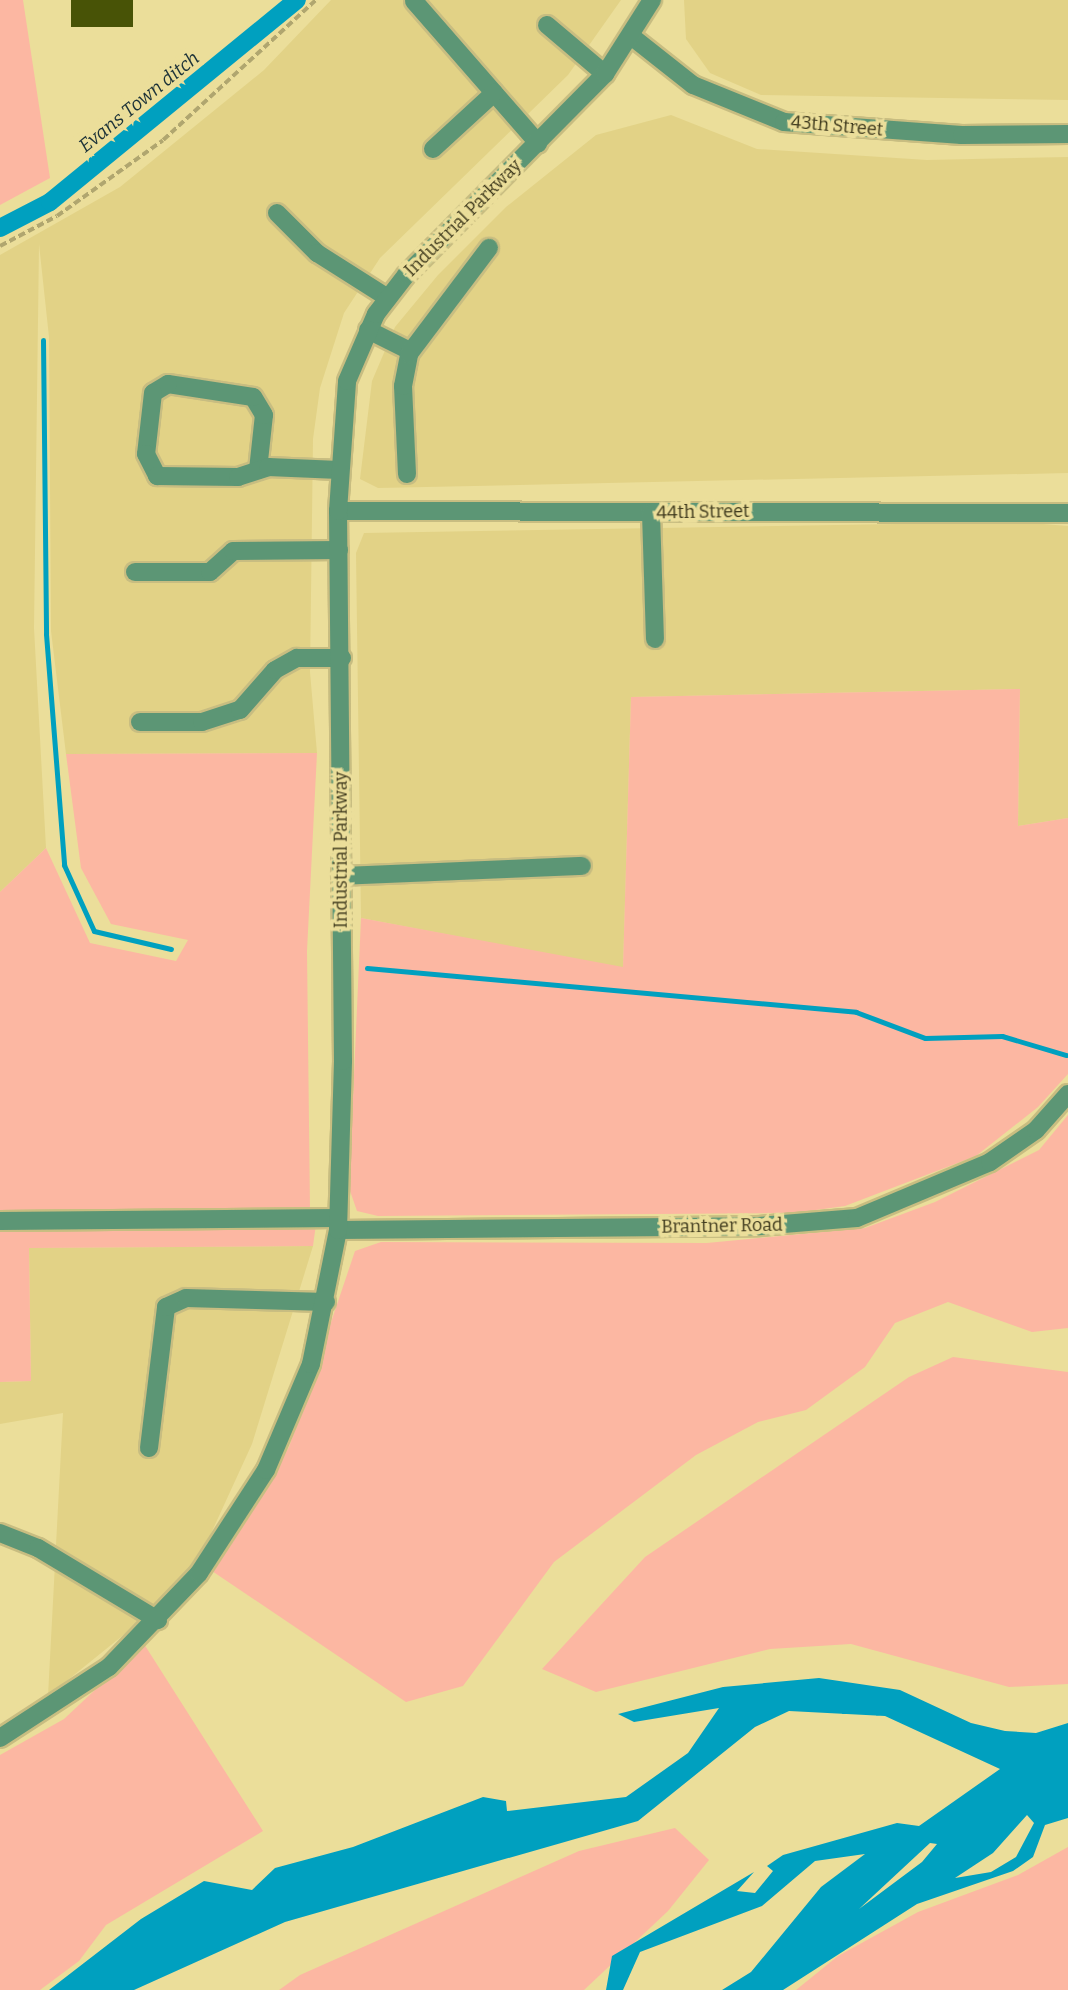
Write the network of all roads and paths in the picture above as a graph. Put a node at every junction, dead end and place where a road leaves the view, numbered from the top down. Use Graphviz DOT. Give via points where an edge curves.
graph roads {
  1 [pos="316,0"];
  2 [pos="652,0"];
  3 [pos="414,1"];
  4 [pos="547,25"];
  5 [pos="631,36"];
  6 [pos="606,74"];
  7 [pos="494,93"];
  8 [pos="1068,134"];
  9 [pos="538,143"];
  10 [pos="433,149"];
  11 [pos="277,213"];
  12 [pos="0,246"];
  13 [pos="489,248"];
  14 [pos="388,298"];
  15 [pos="368,330"];
  16 [pos="410,351"];
  17 [pos="258,470"];
  18 [pos="339,470"];
  19 [pos="407,474"];
  20 [pos="338,511"];
  21 [pos="651,513"];
  22 [pos="1068,513"];
  23 [pos="339,550"];
  24 [pos="135,572"];
  25 [pos="654,639"];
  26 [pos="342,658"];
  27 [pos="140,722"];
  28 [pos="582,866"];
  29 [pos="341,876"];
  30 [pos="1068,1094"];
  31 [pos="0,1221"];
  32 [pos="338,1224"];
  33 [pos="326,1302"];
  34 [pos="149,1448"];
  35 [pos="0,1533"];
  36 [pos="159,1620"];
  37 [pos="0,1738"];
  1 -- 12 [label="path" via="163,141 57,216"];
  2 -- 5 [label="street, Industrial Parkway"];
  3 -- 7 [label="street"];
  4 -- 6 [label="street"];
  5 -- 6 [label="street, Industrial Parkway"];
  5 -- 8 [label="street, 43th Street" via="693,85 784,122 962,135"];
  6 -- 9 [label="street, Industrial Parkway"];
  7 -- 9 [label="street"];
  7 -- 10 [label="street"];
  9 -- 14 [label="street, Industrial Parkway" via="424,254"];
  11 -- 14 [label="street" via="317,253"];
  13 -- 16 [label="street"];
  14 -- 15 [label="street, Industrial Parkway"];
  15 -- 16 [label="street"];
  15 -- 18 [label="street, Industrial Parkway" via="347,382"];
  16 -- 19 [label="street" via="403,386"];
  17 -- 17 [label="street" via="238,477 157,476 146,454 153,393 168,384 253,397 264,415"];
  17 -- 18 [label="street"];
  18 -- 20 [label="street, Industrial Parkway"];
  20 -- 21 [label="street, 44th Street"];
  20 -- 23 [label="street, Industrial Parkway"];
  21 -- 22 [label="street, 44th Street"];
  21 -- 25 [label="street"];
  23 -- 24 [label="street" via="233,551 210,572"];
  23 -- 26 [label="street, Industrial Parkway"];
  26 -- 27 [label="street" via="297,659 275,670 240,709 215,718"];
  26 -- 29 [label="street, Industrial Parkway"];
  28 -- 29 [label="street"];
  29 -- 32 [label="street, Industrial Parkway"];
  30 -- 32 [label="street, Brantner Road" via="1035,1130 990,1162 857,1218 770,1226"];
  31 -- 32 [label="street, Brantner Road"];
  32 -- 33 [label="street, Industrial Parkway"];
  33 -- 34 [label="street" via="186,1298 166,1307"];
  33 -- 36 [label="street, Industrial Parkway" via="311,1364 266,1470 207,1562"];
  35 -- 36 [label="street" via="38,1548"];
  36 -- 37 [label="street, Industrial Parkway" via="109,1667"];
}
